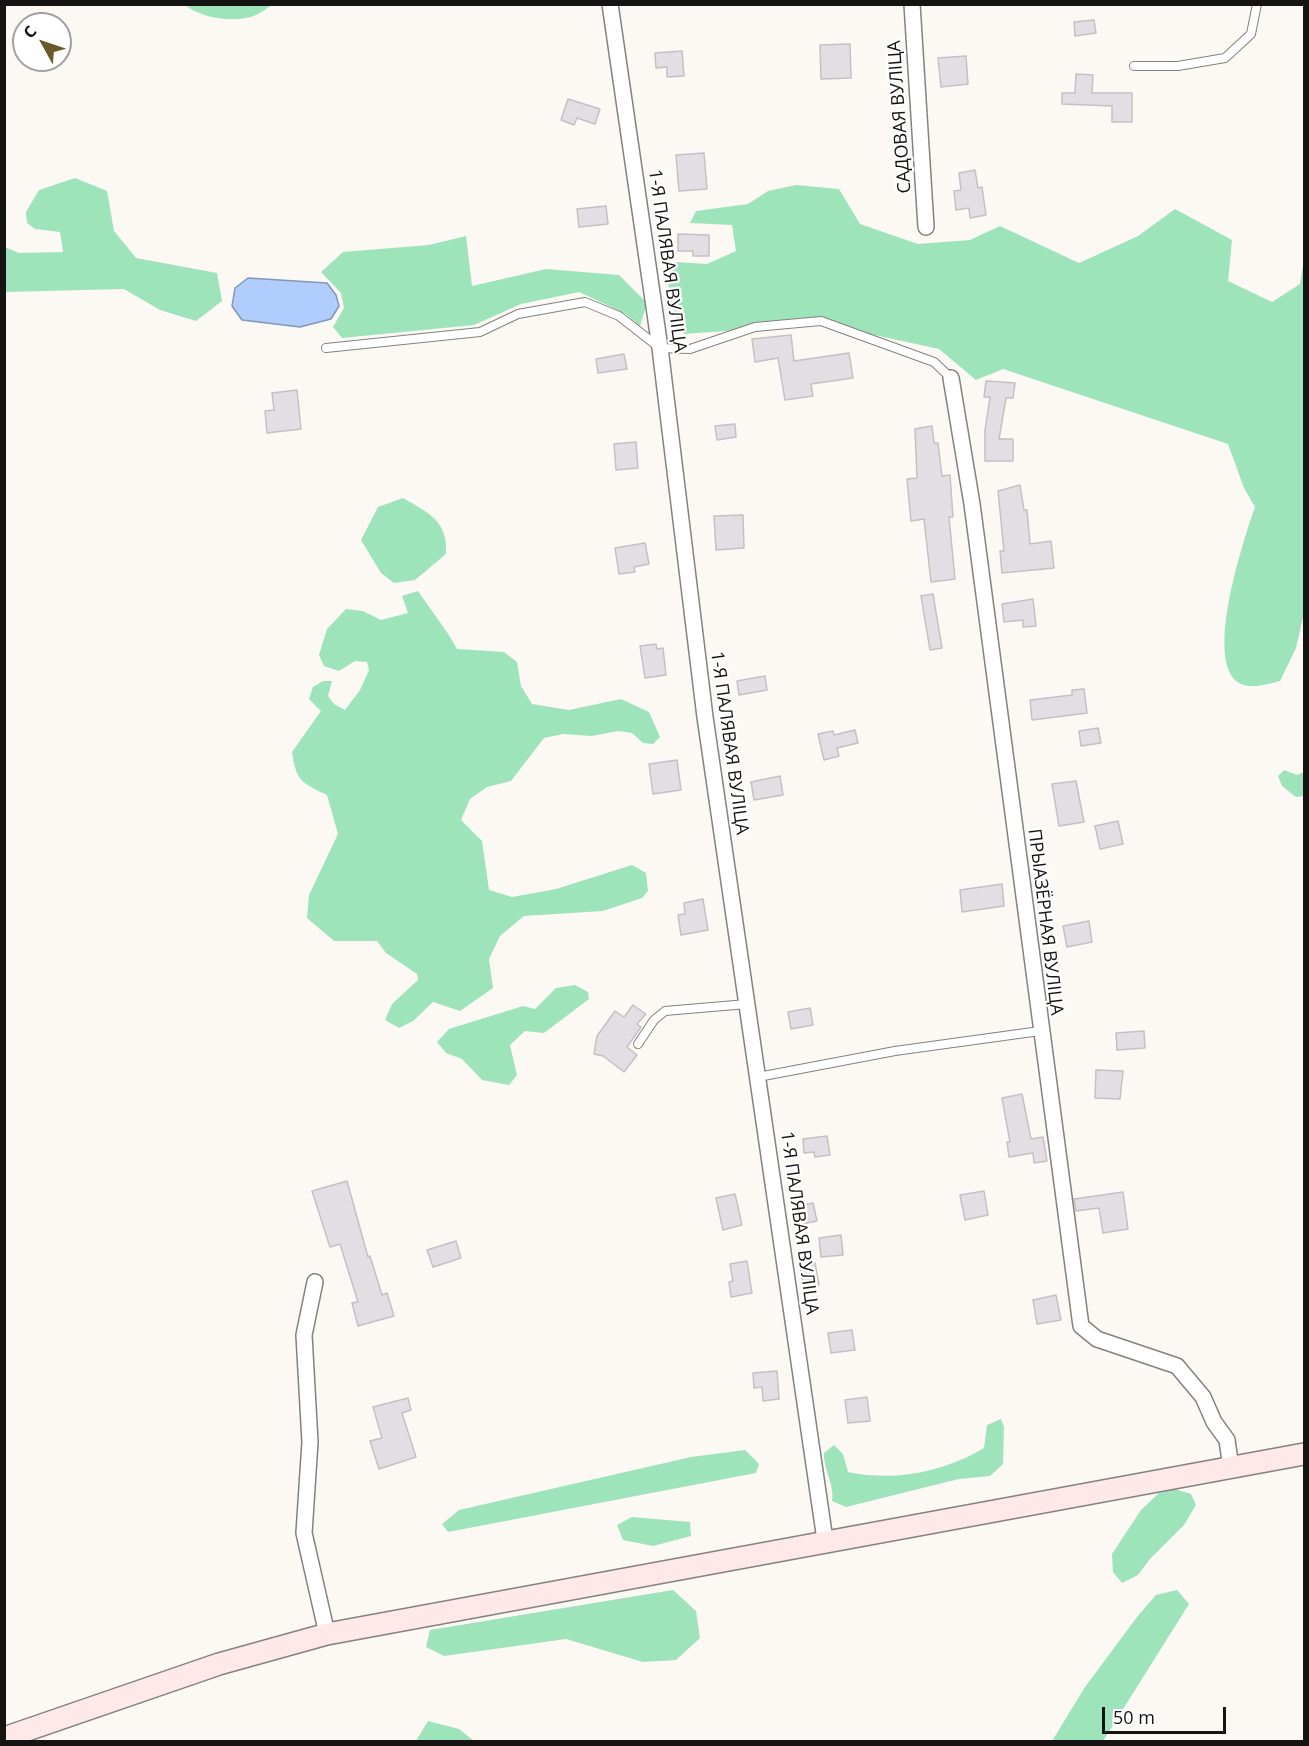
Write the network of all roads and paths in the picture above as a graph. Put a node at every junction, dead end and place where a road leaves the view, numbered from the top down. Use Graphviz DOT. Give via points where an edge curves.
graph roads {
  1 [pos="610,4"];
  2 [pos="912,4"];
  3 [pos="1257,4"];
  4 [pos="1134,66"];
  5 [pos="927,227"];
  6 [pos="326,348"];
  7 [pos="660,348"];
  8 [pos="951,378"];
  9 [pos="747,1004"];
  10 [pos="1040,1031"];
  11 [pos="639,1044"];
  12 [pos="758,1077"];
  13 [pos="315,1282"];
  14 [pos="1305,1454"];
  15 [pos="1231,1467"];
  16 [pos="825,1540"];
  17 [pos="327,1634"];
  18 [pos="4,1738"];
  1 -- 7 [label="street, 1-Я ПАЛЯВАЯ ВУЛІЦА"];
  2 -- 5 [label="street, САДОВАЯ ВУЛІЦА"];
  3 -- 4 [label="lane" via="1251,34 1225,58 1178,66"];
  6 -- 7 [label="lane" via="480,332 518,314 585,302 619,316"];
  7 -- 8 [label="lane" via="690,350 755,327 820,321 934,362"];
  7 -- 9 [label="street, 1-Я ПАЛЯВАЯ ВУЛІЦА" via="705,717"];
  8 -- 10 [label="street, ПРЫАЗЁРНАЯ ВУЛІЦА" via="972,504"];
  9 -- 11 [label="lane" via="664,1011"];
  9 -- 12 [label="street, 1-Я ПАЛЯВАЯ ВУЛІЦА"];
  10 -- 12 [label="lane"];
  10 -- 15 [label="street, ПРЫАЗЁРНАЯ ВУЛІЦА" via="1081,1326 1097,1339 1177,1366 1203,1397 1227,1440"];
  12 -- 16 [label="street, 1-Я ПАЛЯВАЯ ВУЛІЦА"];
  13 -- 17 [label="street" via="304,1335 310,1442 304,1533"];
  14 -- 15 [label="main road"];
  15 -- 16 [label="main road"];
  16 -- 17 [label="main road"];
  17 -- 18 [label="main road" via="219,1664"];
}
